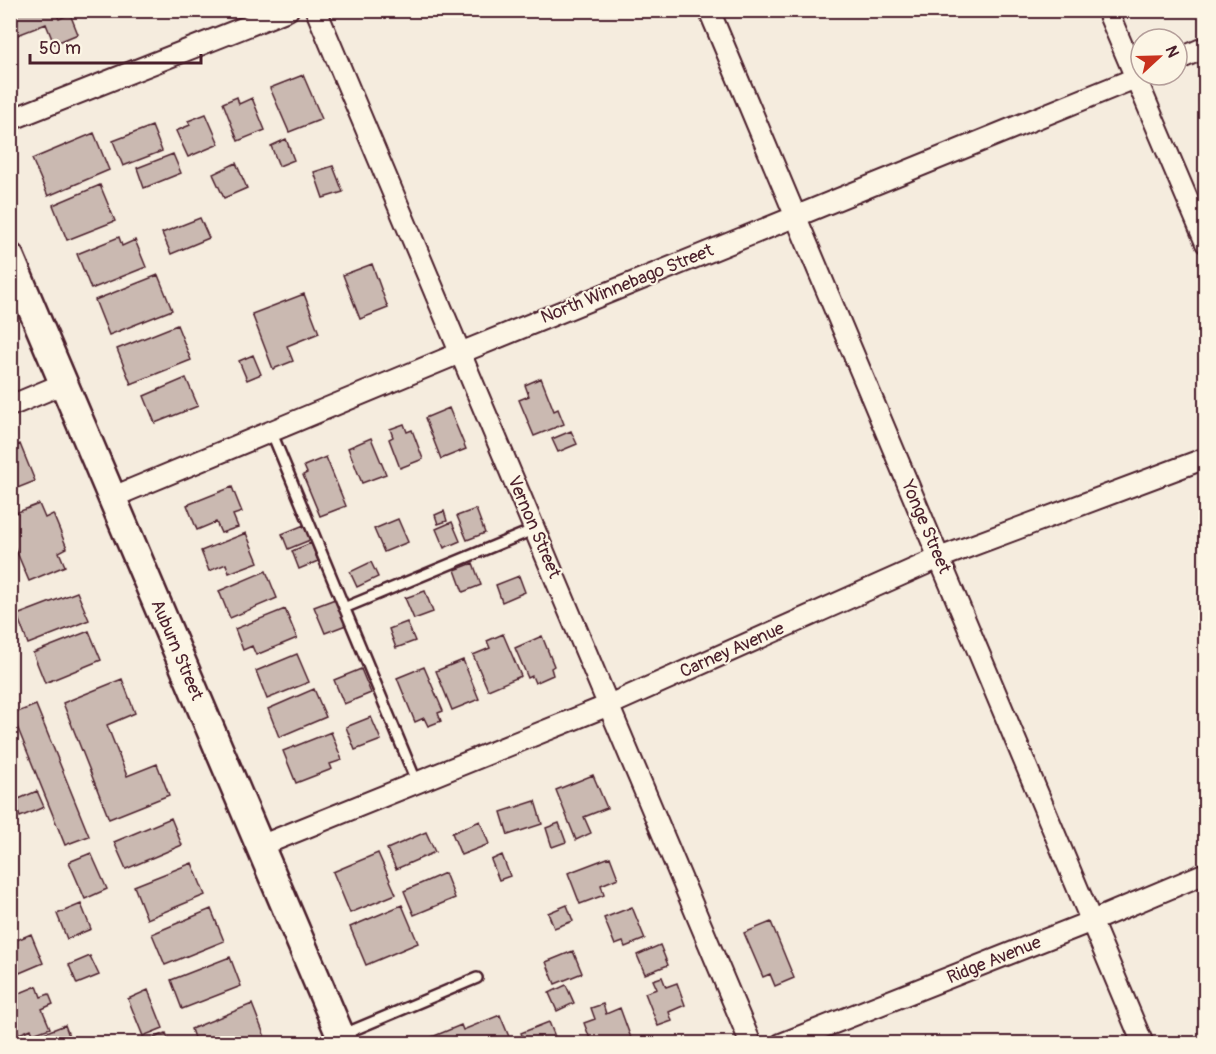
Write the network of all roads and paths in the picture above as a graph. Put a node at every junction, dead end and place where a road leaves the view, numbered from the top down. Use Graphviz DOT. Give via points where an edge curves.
graph roads {
  1 [pos="288,10"];
  2 [pos="316,10"];
  3 [pos="709,10"];
  4 [pos="1107,10"];
  5 [pos="1206,47"];
  6 [pos="1189,55"];
  7 [pos="1129,56"];
  8 [pos="1129,81"];
  9 [pos="1143,87"];
  10 [pos="10,120"];
  11 [pos="795,216"];
  12 [pos="1206,243"];
  13 [pos="10,257"];
  14 [pos="460,353"];
  15 [pos="65,383"];
  16 [pos="10,406"];
  17 [pos="271,431"];
  18 [pos="1206,458"];
  19 [pos="113,497"];
  20 [pos="535,529"];
  21 [pos="939,558"];
  22 [pos="344,608"];
  23 [pos="609,705"];
  24 [pos="417,783"];
  25 [pos="260,846"];
  26 [pos="1206,873"];
  27 [pos="1092,921"];
  28 [pos="477,978"];
  29 [pos="342,1040"];
  30 [pos="751,1044"];
  31 [pos="781,1044"];
  32 [pos="1143,1044"];
  1 -- 10 [label="street"];
  2 -- 14 [label="street, Vernon Street"];
  3 -- 11 [label="street, Yonge Street"];
  4 -- 7 [label="street"];
  5 -- 6 [label="street"];
  8 -- 11 [label="street, North Winnebago Street"];
  9 -- 12 [label="street"];
  11 -- 14 [label="street, North Winnebago Street"];
  11 -- 21 [label="street, Yonge Street"];
  13 -- 15 [label="main road, Auburn Street"];
  14 -- 17 [label="street, North Winnebago Street"];
  14 -- 20 [label="street, Vernon Street"];
  15 -- 16 [label="street"];
  15 -- 19 [label="main road, Auburn Street"];
  17 -- 19 [label="street, North Winnebago Street"];
  17 -- 22 [label="lane"];
  18 -- 21 [label="street, Carney Avenue"];
  19 -- 25 [label="main road, Auburn Street"];
  20 -- 22 [label="lane"];
  20 -- 23 [label="street, Vernon Street"];
  21 -- 23 [label="street, Carney Avenue"];
  21 -- 27 [label="street, Yonge Street"];
  22 -- 24 [label="lane"];
  23 -- 24 [label="street, Carney Avenue"];
  23 -- 30 [label="street, Vernon Street"];
  24 -- 25 [label="street, Carney Avenue"];
  25 -- 29 [label="main road, Auburn Street"];
  26 -- 27 [label="street, Ridge Avenue"];
  27 -- 31 [label="street, Ridge Avenue"];
  27 -- 32 [label="street, Yonge Street"];
  28 -- 29 [label="lane"];
}
